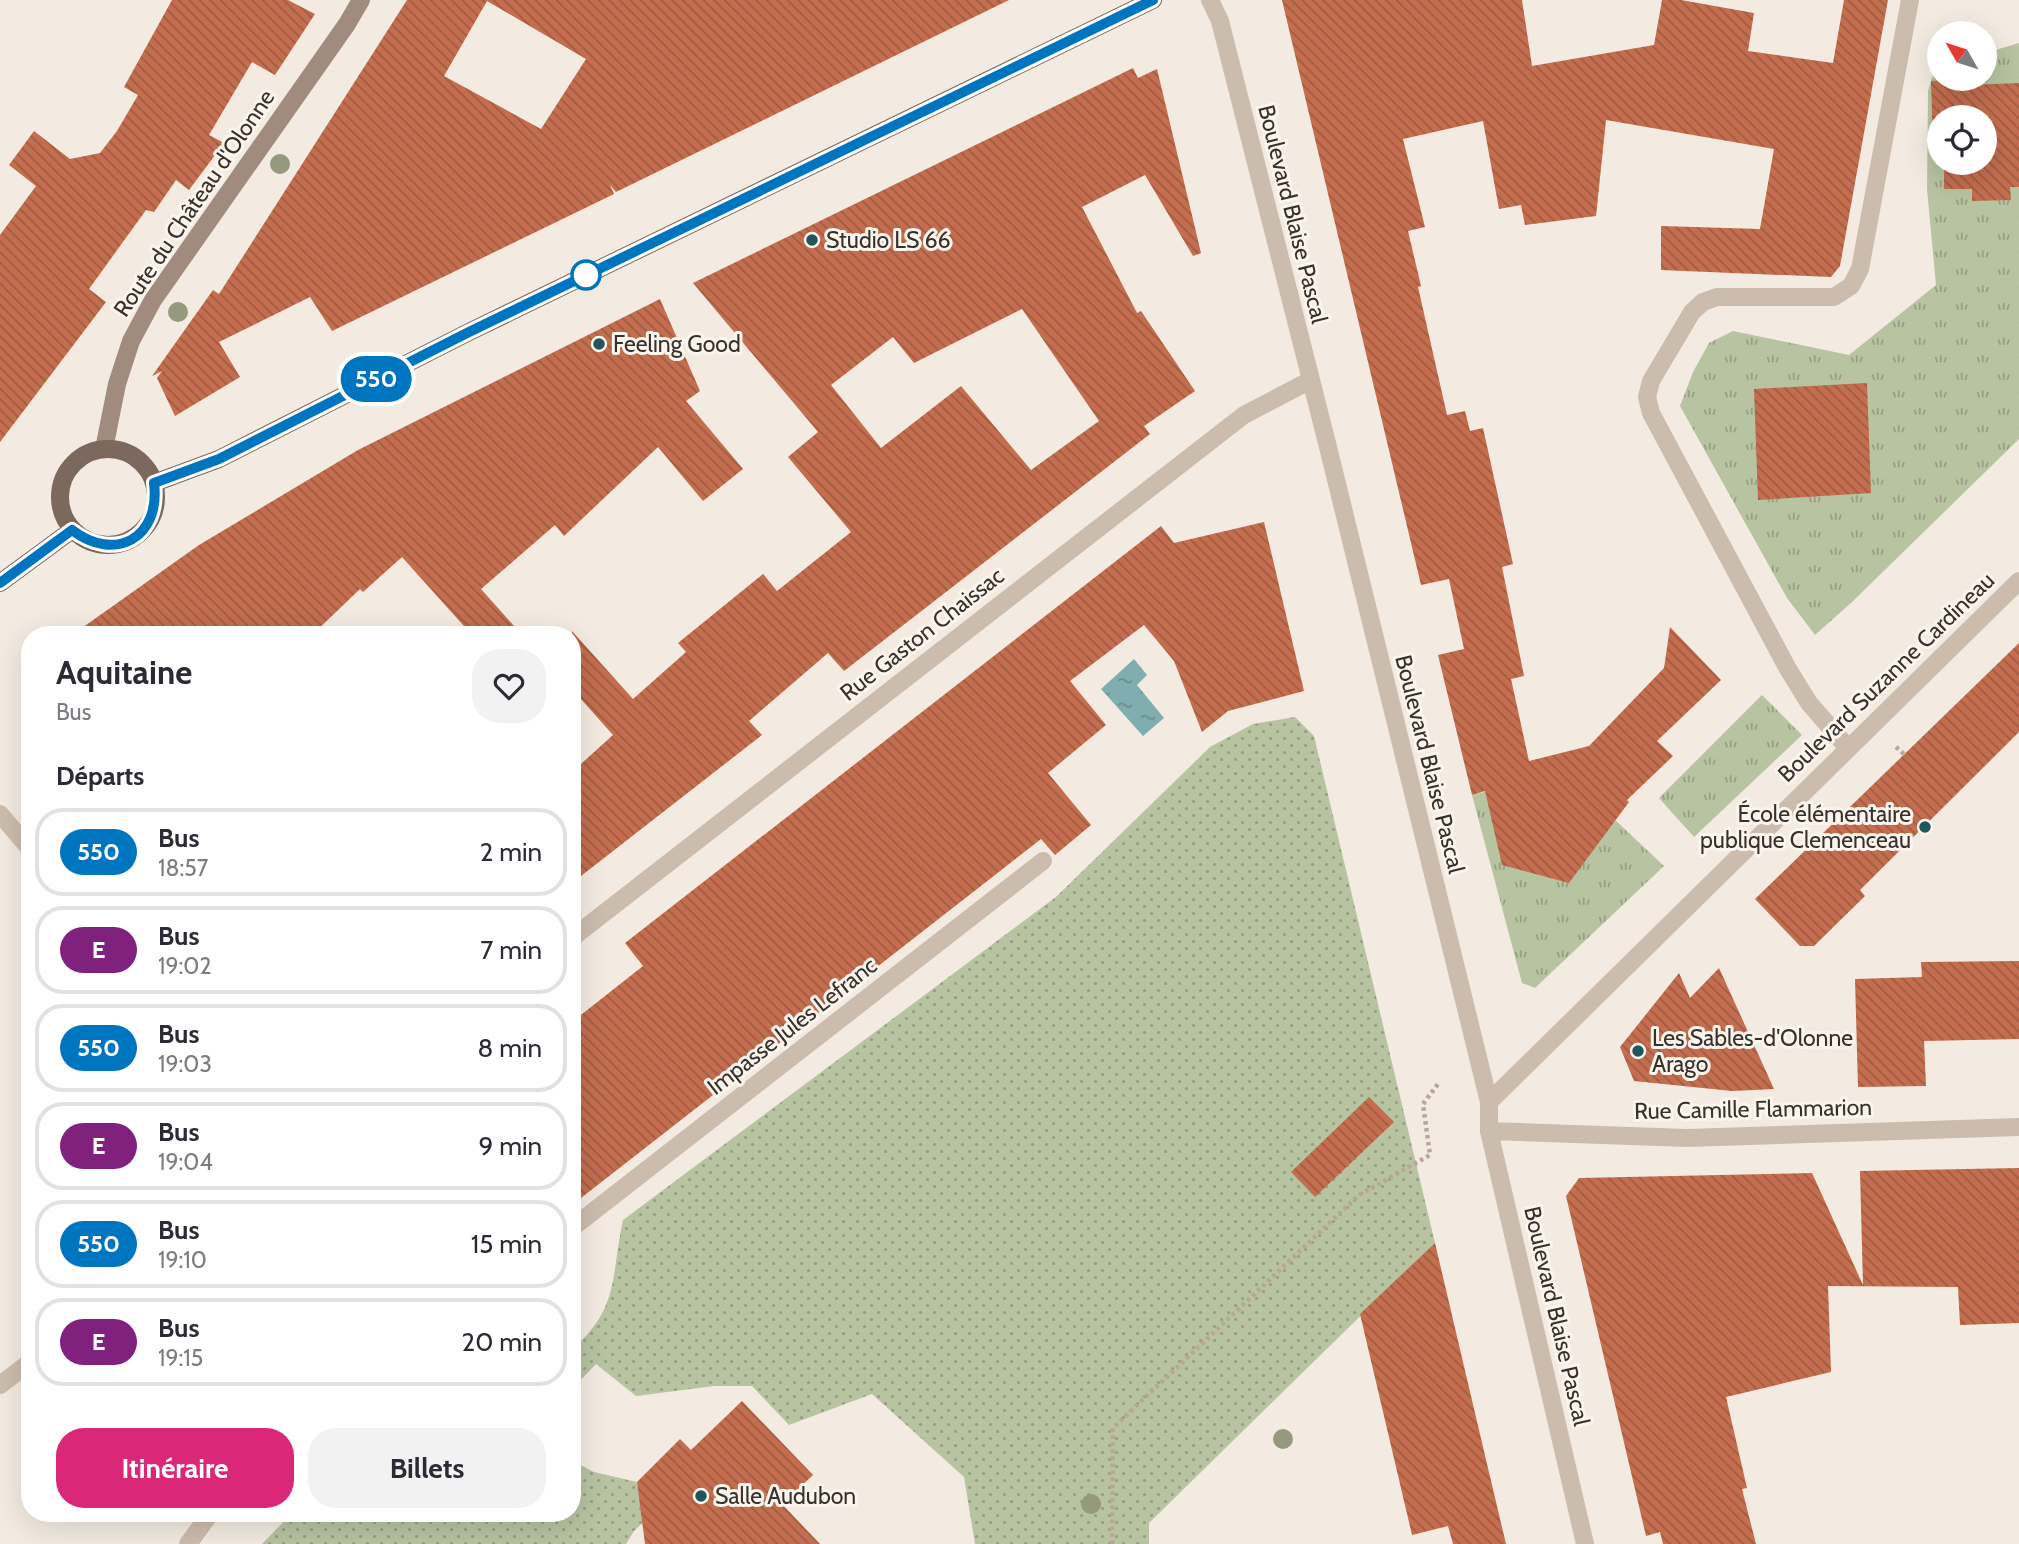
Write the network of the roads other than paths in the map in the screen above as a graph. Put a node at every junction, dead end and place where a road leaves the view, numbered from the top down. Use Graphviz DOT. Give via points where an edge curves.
graph roads {
  1 [pos="361,0"];
  2 [pos="1153,0"];
  3 [pos="1210,0"];
  4 [pos="1910,0"];
  5 [pos="1309,381"];
  6 [pos="104,449"];
  7 [pos="154,483"];
  8 [pos="72,530"];
  9 [pos="2019,581"];
  10 [pos="0,583"];
  11 [pos="1849,748"];
  12 [pos="0,814"];
  13 [pos="21,838"];
  14 [pos="1043,862"];
  15 [pos="581,931"];
  16 [pos="1489,1102"];
  17 [pos="2019,1127"];
  18 [pos="1489,1131"];
  19 [pos="581,1221"];
  20 [pos="21,1369"];
  21 [pos="0,1385"];
  22 [pos="204,1522"];
  23 [pos="188,1544"];
  24 [pos="1585,1544"];
  1 -- 6 [label="main road, Route du Château d'Olonne" via="153,299 131,341"];
  2 -- 7 [label="main road" via="467,333 219,459"];
  3 -- 5 [label="street, Boulevard Blaise Pascal" via="1220,21"];
  4 -- 11 [label="street" via="1860,269 1851,286 1834,297 1717,297 1703,302 1692,312 1658,369 1647,397 1651,413 1788,669 1809,702"];
  5 -- 15 [label="street, Rue Gaston Chaissac" via="1244,415"];
  5 -- 16 [label="street, Boulevard Blaise Pascal"];
  6 -- 7 [label="main road" via="141,461"];
  6 -- 8 [label="main road" via="76,461 60,487 63,517"];
  7 -- 8 [label="main road" via="153,516 132,540 100,545"];
  8 -- 10 [label="main road"];
  9 -- 11 [label="street, Boulevard Suzanne Cardineau"];
  11 -- 16 [label="street, Boulevard Suzanne Cardineau"];
  12 -- 13 [label="street"];
  14 -- 19 [label="street, Impasse Jules Lefranc"];
  16 -- 18 [label="street, Boulevard Blaise Pascal"];
  17 -- 18 [label="street, Rue Camille Flammarion" via="1687,1138"];
  18 -- 24 [label="street, Boulevard Blaise Pascal"];
  20 -- 21 [label="street"];
  22 -- 23 [label="street"];
}
